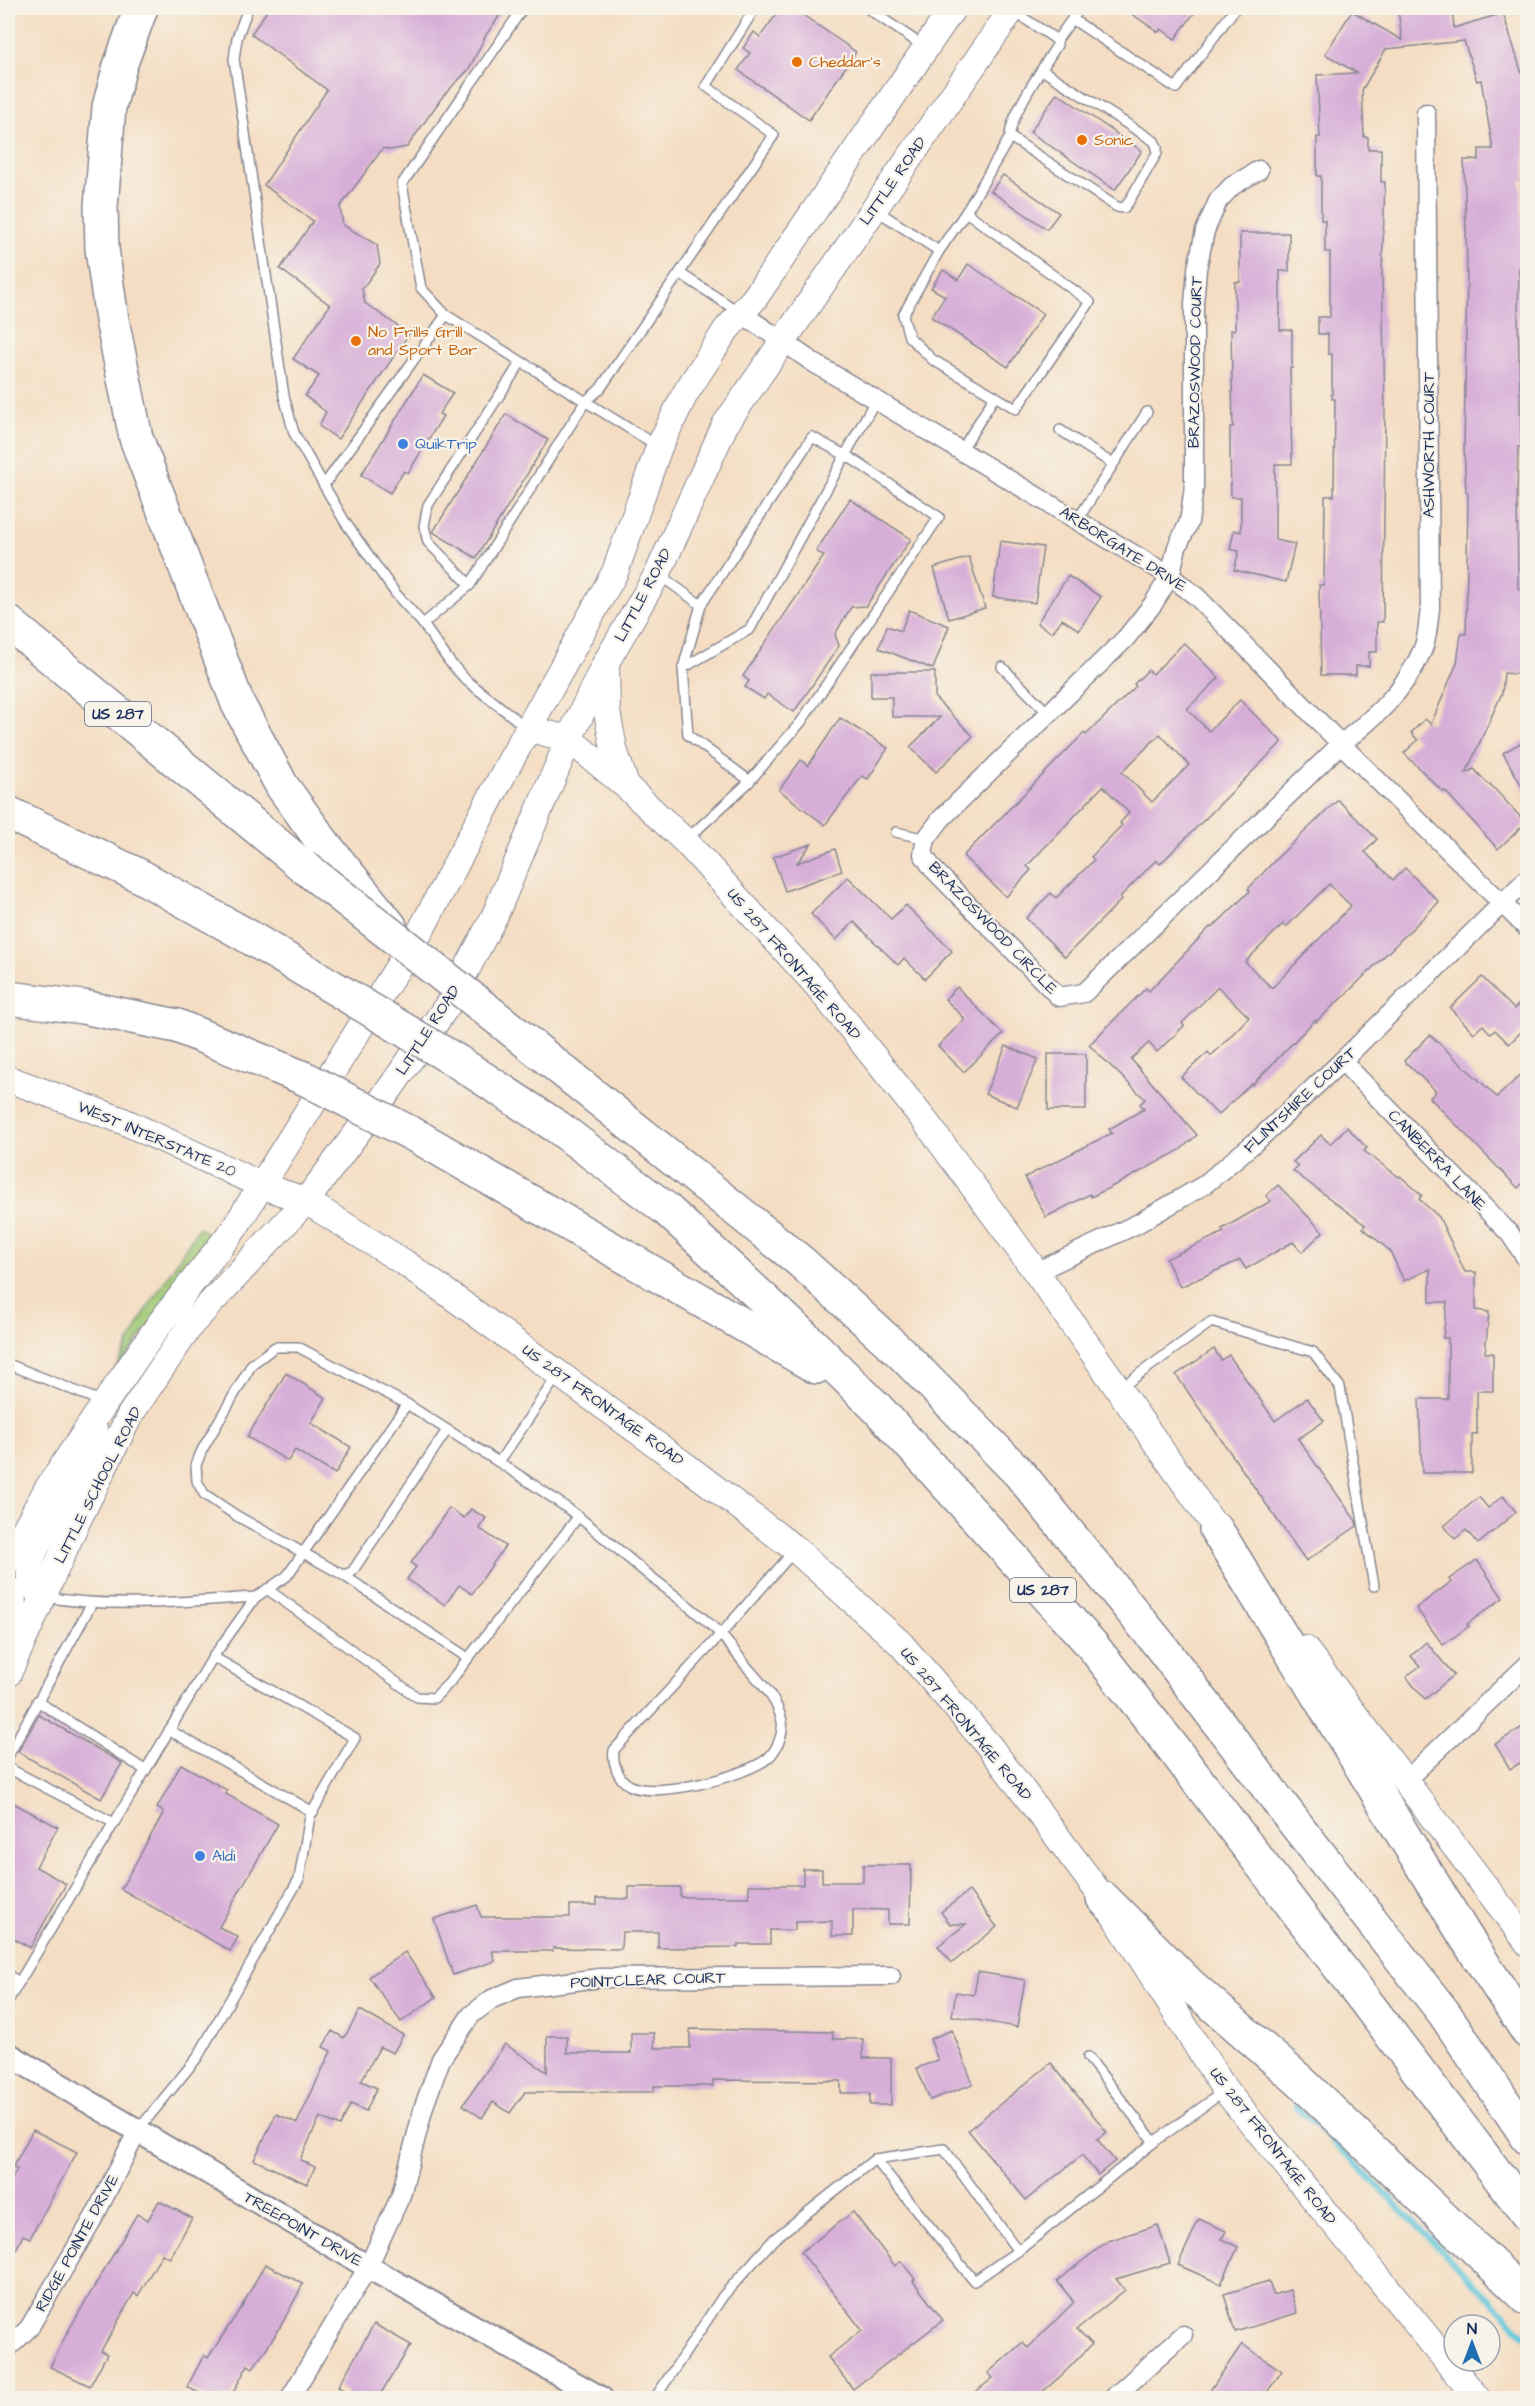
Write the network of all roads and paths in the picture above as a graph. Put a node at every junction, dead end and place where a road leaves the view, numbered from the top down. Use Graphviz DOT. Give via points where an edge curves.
graph roads {
  1 [pos="141,8"];
  2 [pos="248,8"];
  3 [pos="522,8"];
  4 [pos="755,8"];
  5 [pos="867,8"];
  6 [pos="953,8"];
  7 [pos="1012,8"];
  8 [pos="1080,8"];
  9 [pos="1231,8"];
  10 [pos="1072,19"];
  11 [pos="1057,40"];
  12 [pos="925,48"];
  13 [pos="1042,70"];
  14 [pos="1426,113"];
  15 [pos="1010,137"];
  16 [pos="1259,170"];
  17 [pos="874,208"];
  18 [pos="966,212"];
  19 [pos="939,251"];
  20 [pos="681,273"];
  21 [pos="741,313"];
  22 [pos="446,315"];
  23 [pos="781,340"];
  24 [pos="522,362"];
  25 [pos="994,396"];
  26 [pos="876,399"];
  27 [pos="585,402"];
  28 [pos="1147,411"];
  29 [pos="1060,430"];
  30 [pos="659,447"];
  31 [pos="961,451"];
  32 [pos="846,456"];
  33 [pos="1113,464"];
  34 [pos="324,485"];
  35 [pos="1078,519"];
  36 [pos="658,573"];
  37 [pos="1170,576"];
  38 [pos="470,585"];
  39 [pos="701,604"];
  40 [pos="8,622"];
  41 [pos="423,624"];
  42 [pos="605,664"];
  43 [pos="1002,667"];
  44 [pos="683,668"];
  45 [pos="1048,713"];
  46 [pos="529,729"];
  47 [pos="569,739"];
  48 [pos="1341,744"];
  49 [pos="750,781"];
  50 [pos="626,786"];
  51 [pos="8,813"];
  52 [pos="896,832"];
  53 [pos="926,839"];
  54 [pos="685,841"];
  55 [pos="314,855"];
  56 [pos="1527,878"];
  57 [pos="1501,902"];
  58 [pos="1527,929"];
  59 [pos="8,998"];
  60 [pos="1342,1061"];
  61 [pos="8,1079"];
  62 [pos="261,1185"];
  63 [pos="306,1201"];
  64 [pos="1527,1261"];
  65 [pos="1036,1272"];
  66 [pos="8,1364"];
  67 [pos="559,1373"];
  68 [pos="1118,1389"];
  69 [pos="105,1403"];
  70 [pos="408,1404"];
  71 [pos="878,1408"];
  72 [pos="447,1430"];
  73 [pos="499,1462"];
  74 [pos="578,1517"];
  75 [pos="1216,1529"];
  76 [pos="795,1549"];
  77 [pos="302,1551"];
  78 [pos="8,1560"];
  79 [pos="343,1575"];
  80 [pos="1374,1586"];
  81 [pos="8,1589"];
  82 [pos="267,1589"];
  83 [pos="43,1597"];
  84 [pos="255,1597"];
  85 [pos="92,1603"];
  86 [pos="8,1621"];
  87 [pos="721,1634"];
  88 [pos="213,1657"];
  89 [pos="468,1658"];
  90 [pos="1527,1664"];
  91 [pos="8,1674"];
  92 [pos="37,1701"];
  93 [pos="169,1731"];
  94 [pos="8,1756"];
  95 [pos="8,1768"];
  96 [pos="145,1770"];
  97 [pos="1404,1782"];
  98 [pos="313,1812"];
  99 [pos="114,1823"];
  100 [pos="1103,1898"];
  101 [pos="1525,1935"];
  102 [pos="8,1975"];
  103 [pos="891,1976"];
  104 [pos="19,1982"];
  105 [pos="8,2001"];
  106 [pos="1527,2032"];
  107 [pos="8,2054"];
  108 [pos="1088,2057"];
  109 [pos="1225,2090"];
  110 [pos="137,2132"];
  111 [pos="1527,2138"];
  112 [pos="1154,2142"];
  113 [pos="875,2159"];
  114 [pos="1527,2215"];
  115 [pos="1018,2251"];
  116 [pos="368,2267"];
  117 [pos="1527,2299"];
  118 [pos="1183,2335"];
  119 [pos="8,2348"];
  120 [pos="290,2398"];
  121 [pos="601,2398"];
  122 [pos="655,2398"];
  123 [pos="1113,2398"];
  124 [pos="1477,2398"];
  1 -- 55 [label="highway" via="109,107 101,207 102,249 112,320 136,438 238,705"];
  2 -- 34 [label="lane" via="234,59 284,396 294,433"];
  3 -- 22 [label="lane" via="402,184 421,288"];
  4 -- 20 [label="lane" via="706,86 774,135"];
  5 -- 12 [label="lane"];
  6 -- 12 [label="main road"];
  7 -- 11 [label="lane"];
  7 -- 17 [label="main road, LITTLE ROAD"];
  8 -- 10 [label="lane"];
  9 -- 10 [label="lane" via="1234,9 1176,88"];
  10 -- 11 [label="lane"];
  11 -- 13 [label="lane"];
  12 -- 21 [label="main road"];
  13 -- 15 [label="lane" via="1016,115"];
  13 -- 15 [label="lane" via="1154,141 1157,153 1124,208"];
  14 -- 48 [label="street, ASHWORTH COURT" via="1430,609 1424,649 1402,685 1381,711"];
  15 -- 18 [label="lane"];
  16 -- 37 [label="street, BRAZOSWOOD COURT" via="1232,186 1218,201 1203,240 1194,304 1194,487 1189,522 1177,547"];
  17 -- 19 [label="lane"];
  17 -- 23 [label="main road, LITTLE ROAD"];
  18 -- 19 [label="lane"];
  18 -- 25 [label="lane" via="1090,302 1016,409"];
  19 -- 25 [label="lane" via="903,315 909,337 933,360"];
  20 -- 21 [label="lane"];
  20 -- 27 [label="lane" via="600,389"];
  21 -- 23 [label="street, ARBORGATE DRIVE"];
  21 -- 30 [label="main road" via="685,394"];
  22 -- 24 [label="lane"];
  22 -- 34 [label="lane"];
  23 -- 26 [label="street, ARBORGATE DRIVE"];
  23 -- 36 [label="main road, LITTLE ROAD" via="725,425"];
  24 -- 27 [label="lane"];
  24 -- 38 [label="lane" via="428,505 424,526 428,542"];
  25 -- 31 [label="lane"];
  26 -- 31 [label="street, ARBORGATE DRIVE"];
  26 -- 32 [label="lane"];
  27 -- 30 [label="lane"];
  27 -- 38 [label="lane"];
  28 -- 33 [label="lane"];
  29 -- 33 [label="lane"];
  30 -- 46 [label="main road" via="615,572"];
  31 -- 35 [label="street, ARBORGATE DRIVE"];
  32 -- 39 [label="lane" via="812,437"];
  32 -- 44 [label="lane" via="750,629"];
  32 -- 49 [label="lane" via="939,517 801,722"];
  33 -- 35 [label="lane"];
  34 -- 41 [label="lane" via="345,522"];
  35 -- 37 [label="street, ARBORGATE DRIVE"];
  36 -- 39 [label="lane"];
  36 -- 42 [label="main road, LITTLE ROAD"];
  37 -- 45 [label="street, BRAZOSWOOD CIRCLE" via="1126,638"];
  37 -- 48 [label="street, ARBORGATE DRIVE" via="1197,597"];
  38 -- 41 [label="lane"];
  39 -- 44 [label="lane"];
  40 -- 55 [label="highway, US 287"];
  41 -- 46 [label="lane" via="466,680"];
  42 -- 47 [label="main road, LITTLE ROAD"];
  42 -- 50 [label="main road" via="607,712"];
  43 -- 45 [label="lane"];
  44 -- 49 [label="lane" via="687,735"];
  45 -- 53 [label="street, BRAZOSWOOD CIRCLE" via="941,819"];
  46 -- 47 [label="main road, US 287 FRONTAGE ROAD"];
  46 -- 62 [label="main road" via="420,932"];
  47 -- 50 [label="main road, US 287 FRONTAGE ROAD"];
  47 -- 63 [label="main road, LITTLE ROAD" via="495,915 448,1003"];
  48 -- 53 [label="street, BRAZOSWOOD CIRCLE" via="1084,993 1059,997 1041,980 933,868 923,854"];
  48 -- 57 [label="street, ARBORGATE DRIVE"];
  49 -- 54 [label="lane"];
  50 -- 54 [label="main road, US 287 FRONTAGE ROAD"];
  51 -- 71 [label="highway, US 287, bridge" via="140,876 244,934 458,1062 559,1128 666,1209"];
  52 -- 53 [label="lane"];
  54 -- 65 [label="main road, US 287 FRONTAGE ROAD" via="815,983 925,1121"];
  55 -- 111 [label="highway, US 287, bridge" via="407,947 800,1261 900,1352 1020,1474 1159,1644 1293,1822 1438,2004"];
  56 -- 57 [label="street, FLINTSHIRE COURT"];
  57 -- 58 [label="street, ARBORGATE DRIVE"];
  57 -- 60 [label="street, FLINTSHIRE COURT"];
  59 -- 71 [label="highway, bridge" via="83,1007 177,1026 306,1079 420,1138 792,1352"];
  60 -- 64 [label="street, CANBERRA LANE" via="1510,1234"];
  60 -- 65 [label="street, FLINTSHIRE COURT" via="1204,1185 1137,1224"];
  61 -- 62 [label="main road, WEST INTERSTATE 20" via="121,1120"];
  62 -- 63 [label="main road, WEST INTERSTATE 20"];
  62 -- 69 [label="main road, LITTLE SCHOOL ROAD" via="234,1229 160,1323"];
  63 -- 67 [label="main road, US 287 FRONTAGE ROAD" via="405,1263"];
  63 -- 83 [label="main road, LITTLE SCHOOL ROAD" via="192,1323 130,1415"];
  65 -- 68 [label="main road, US 287 FRONTAGE ROAD"];
  66 -- 69 [label="lane"];
  67 -- 73 [label="lane"];
  67 -- 76 [label="main road, US 287 FRONTAGE ROAD"];
  68 -- 75 [label="main road, US 287 FRONTAGE ROAD"];
  68 -- 80 [label="lane" via="1211,1322 1312,1352 1340,1387"];
  69 -- 78 [label="main road, LITTLE SCHOOL ROAD" via="46,1489"];
  69 -- 83 [label="main road" via="80,1480 35,1552 30,1578"];
  70 -- 72 [label="lane"];
  70 -- 77 [label="lane"];
  70 -- 77 [label="lane" via="298,1347 275,1347 252,1364 202,1450 196,1465 197,1482 204,1494 237,1516"];
  71 -- 114 [label="highway, US 287" via="1091,1644"];
  72 -- 73 [label="lane"];
  72 -- 79 [label="lane" via="352,1572"];
  73 -- 74 [label="lane"];
  74 -- 87 [label="lane"];
  74 -- 89 [label="lane"];
  75 -- 97 [label="main road, US 287 FRONTAGE ROAD"];
  75 -- 106 [label="highway"];
  76 -- 87 [label="lane"];
  76 -- 100 [label="main road, US 287 FRONTAGE ROAD" via="900,1643 990,1747"];
  77 -- 79 [label="lane"];
  77 -- 82 [label="lane" via="287,1576"];
  79 -- 89 [label="lane"];
  81 -- 86 [label="main road" via="13,1602"];
  82 -- 84 [label="lane"];
  82 -- 89 [label="lane" via="417,1697 434,1698"];
  83 -- 85 [label="lane"];
  83 -- 91 [label="main road, LITTLE SCHOOL ROAD"];
  84 -- 85 [label="lane"];
  84 -- 88 [label="lane"];
  85 -- 92 [label="lane"];
  87 -- 87 [label="lane" via="614,1750 617,1771 628,1785 643,1790 668,1789 739,1773 770,1757 780,1741 783,1723 768,1691"];
  88 -- 93 [label="lane"];
  88 -- 98 [label="lane" via="355,1738"];
  90 -- 97 [label="street"];
  92 -- 94 [label="lane"];
  92 -- 96 [label="lane"];
  93 -- 96 [label="lane"];
  93 -- 98 [label="lane"];
  95 -- 99 [label="lane"];
  96 -- 99 [label="lane"];
  97 -- 101 [label="main road, US 287 FRONTAGE ROAD"];
  98 -- 110 [label="lane" via="299,1879 197,2058"];
  99 -- 104 [label="lane"];
  100 -- 109 [label="main road, US 287 FRONTAGE ROAD"];
  100 -- 117 [label="highway" via="1189,1984 1308,2089"];
  102 -- 104 [label="lane"];
  103 -- 116 [label="street, POINTCLEAR COURT" via="600,1978 518,1988 492,1999 471,2015 441,2059 424,2106 401,2195"];
  104 -- 105 [label="lane"];
  107 -- 110 [label="street, TREEPOINT DRIVE"];
  108 -- 112 [label="lane"];
  109 -- 112 [label="lane"];
  109 -- 124 [label="main road, US 287 FRONTAGE ROAD"];
  110 -- 116 [label="street, TREEPOINT DRIVE"];
  110 -- 119 [label="street, RIDGE POINTE DRIVE" via="94,2217 29,2328"];
  112 -- 115 [label="lane"];
  113 -- 115 [label="lane" via="944,2149"];
  113 -- 115 [label="lane" via="974,2281"];
  113 -- 122 [label="lane" via="774,2239 723,2296"];
  116 -- 120 [label="street, POINTCLEAR COURT"];
  116 -- 121 [label="street, TREEPOINT DRIVE"];
  118 -- 123 [label="street"];
}
